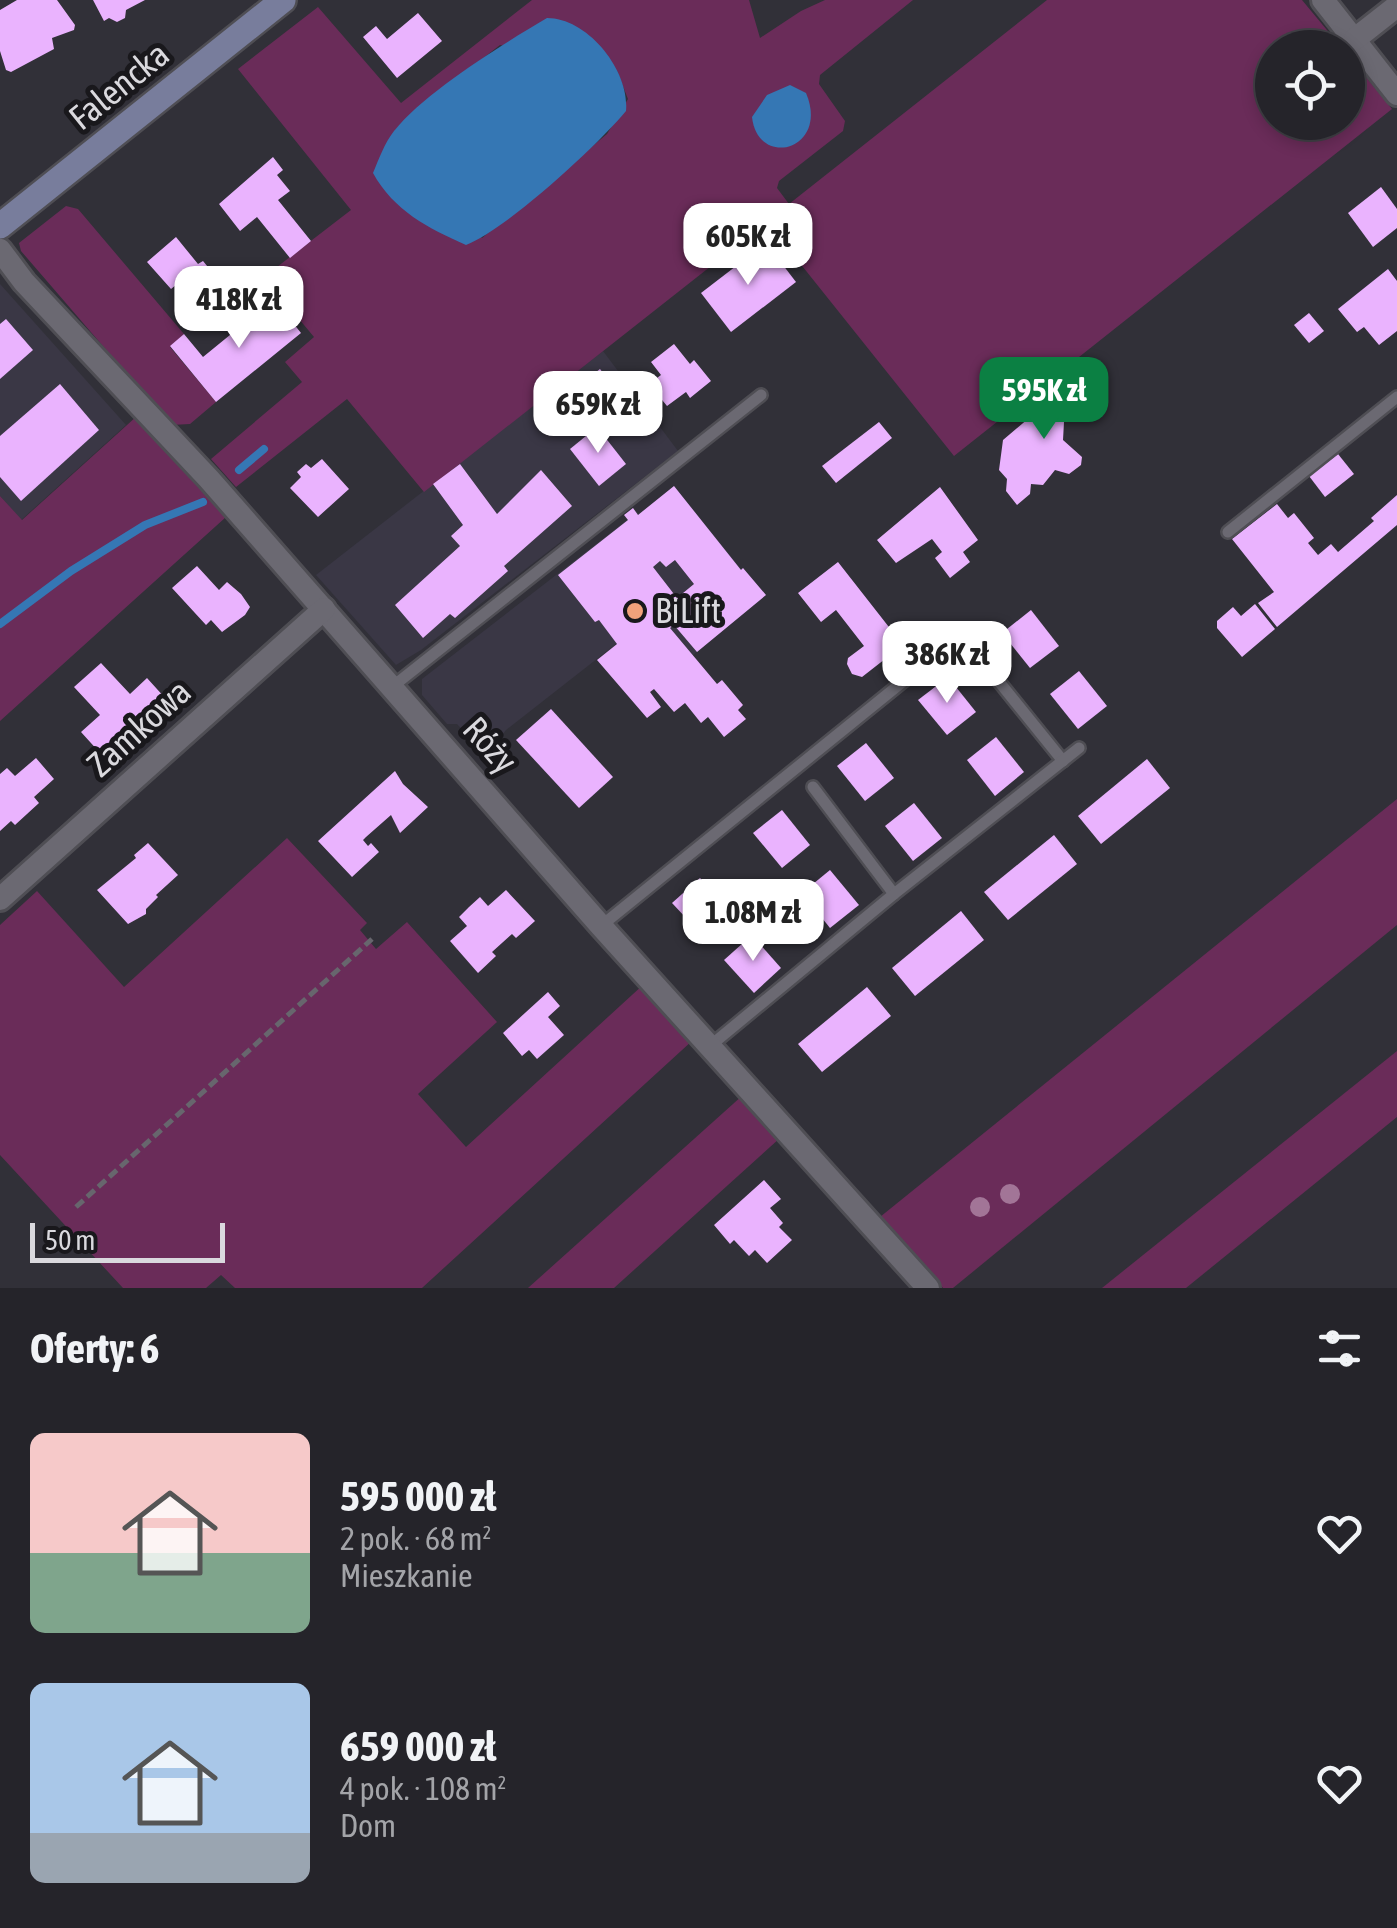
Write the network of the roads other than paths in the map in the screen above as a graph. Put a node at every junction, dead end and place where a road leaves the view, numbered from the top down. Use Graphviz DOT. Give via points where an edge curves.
graph roads {
  1 [pos="283,0"];
  2 [pos="1323,0"];
  3 [pos="1397,6"];
  4 [pos="1348,30"];
  5 [pos="1365,31"];
  6 [pos="1365,52"];
  7 [pos="1397,94"];
  8 [pos="0,226"];
  9 [pos="0,250"];
  10 [pos="761,396"];
  11 [pos="1397,398"];
  12 [pos="1228,532"];
  13 [pos="324,609"];
  14 [pos="942,650"];
  15 [pos="980,658"];
  16 [pos="392,687"];
  17 [pos="1079,748"];
  18 [pos="1063,760"];
  19 [pos="812,788"];
  20 [pos="894,894"];
  21 [pos="0,899"];
  22 [pos="601,926"];
  23 [pos="710,1046"];
  24 [pos="928,1288"];
  1 -- 8 [label="street, Falencka"];
  2 -- 4 [label="street"];
  3 -- 5 [label="street"];
  6 -- 7 [label="street"];
  9 -- 13 [label="street, Róży"];
  10 -- 16 [label="lane"];
  11 -- 12 [label="lane"];
  13 -- 16 [label="street, Róży"];
  13 -- 21 [label="street, Zamkowa"];
  14 -- 22 [label="lane"];
  15 -- 18 [label="lane"];
  16 -- 22 [label="street, Róży"];
  17 -- 18 [label="lane"];
  18 -- 20 [label="lane"];
  19 -- 20 [label="lane"];
  20 -- 23 [label="lane"];
  22 -- 23 [label="street, Róży"];
  23 -- 24 [label="street, Róży"];
}
